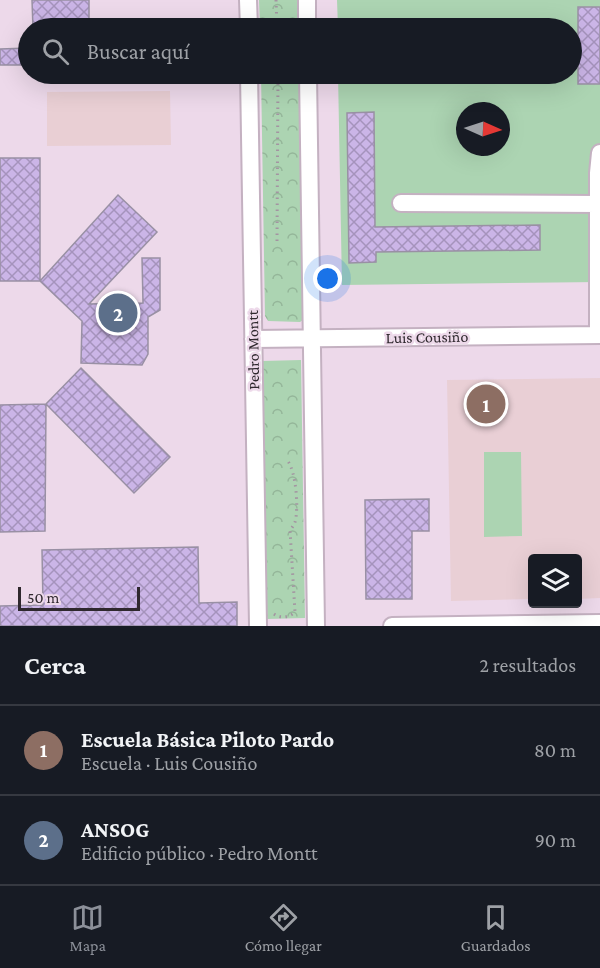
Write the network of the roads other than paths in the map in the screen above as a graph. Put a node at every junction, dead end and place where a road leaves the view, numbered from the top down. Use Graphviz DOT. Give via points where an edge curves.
graph roads {
  1 [pos="248,0"];
  2 [pos="307,0"];
  3 [pos="249,18"];
  4 [pos="307,18"];
  5 [pos="249,84"];
  6 [pos="308,84"];
  7 [pos="600,153"];
  8 [pos="401,203"];
  9 [pos="598,204"];
  10 [pos="599,335"];
  11 [pos="311,338"];
  12 [pos="253,339"];
  13 [pos="600,623"];
  14 [pos="258,626"];
  15 [pos="316,626"];
  16 [pos="392,626"];
  1 -- 3 [label="street"];
  2 -- 4 [label="street"];
  5 -- 12 [label="street, Pedro Montt"];
  6 -- 11 [label="street"];
  7 -- 9 [label="street"];
  8 -- 9 [label="street"];
  9 -- 10 [label="street"];
  10 -- 11 [label="street, Luis Cousiño"];
  11 -- 12 [label="street, Luis Cousiño"];
  11 -- 15 [label="street"];
  12 -- 14 [label="street, Pedro Montt"];
  13 -- 16 [label="street"];
}
